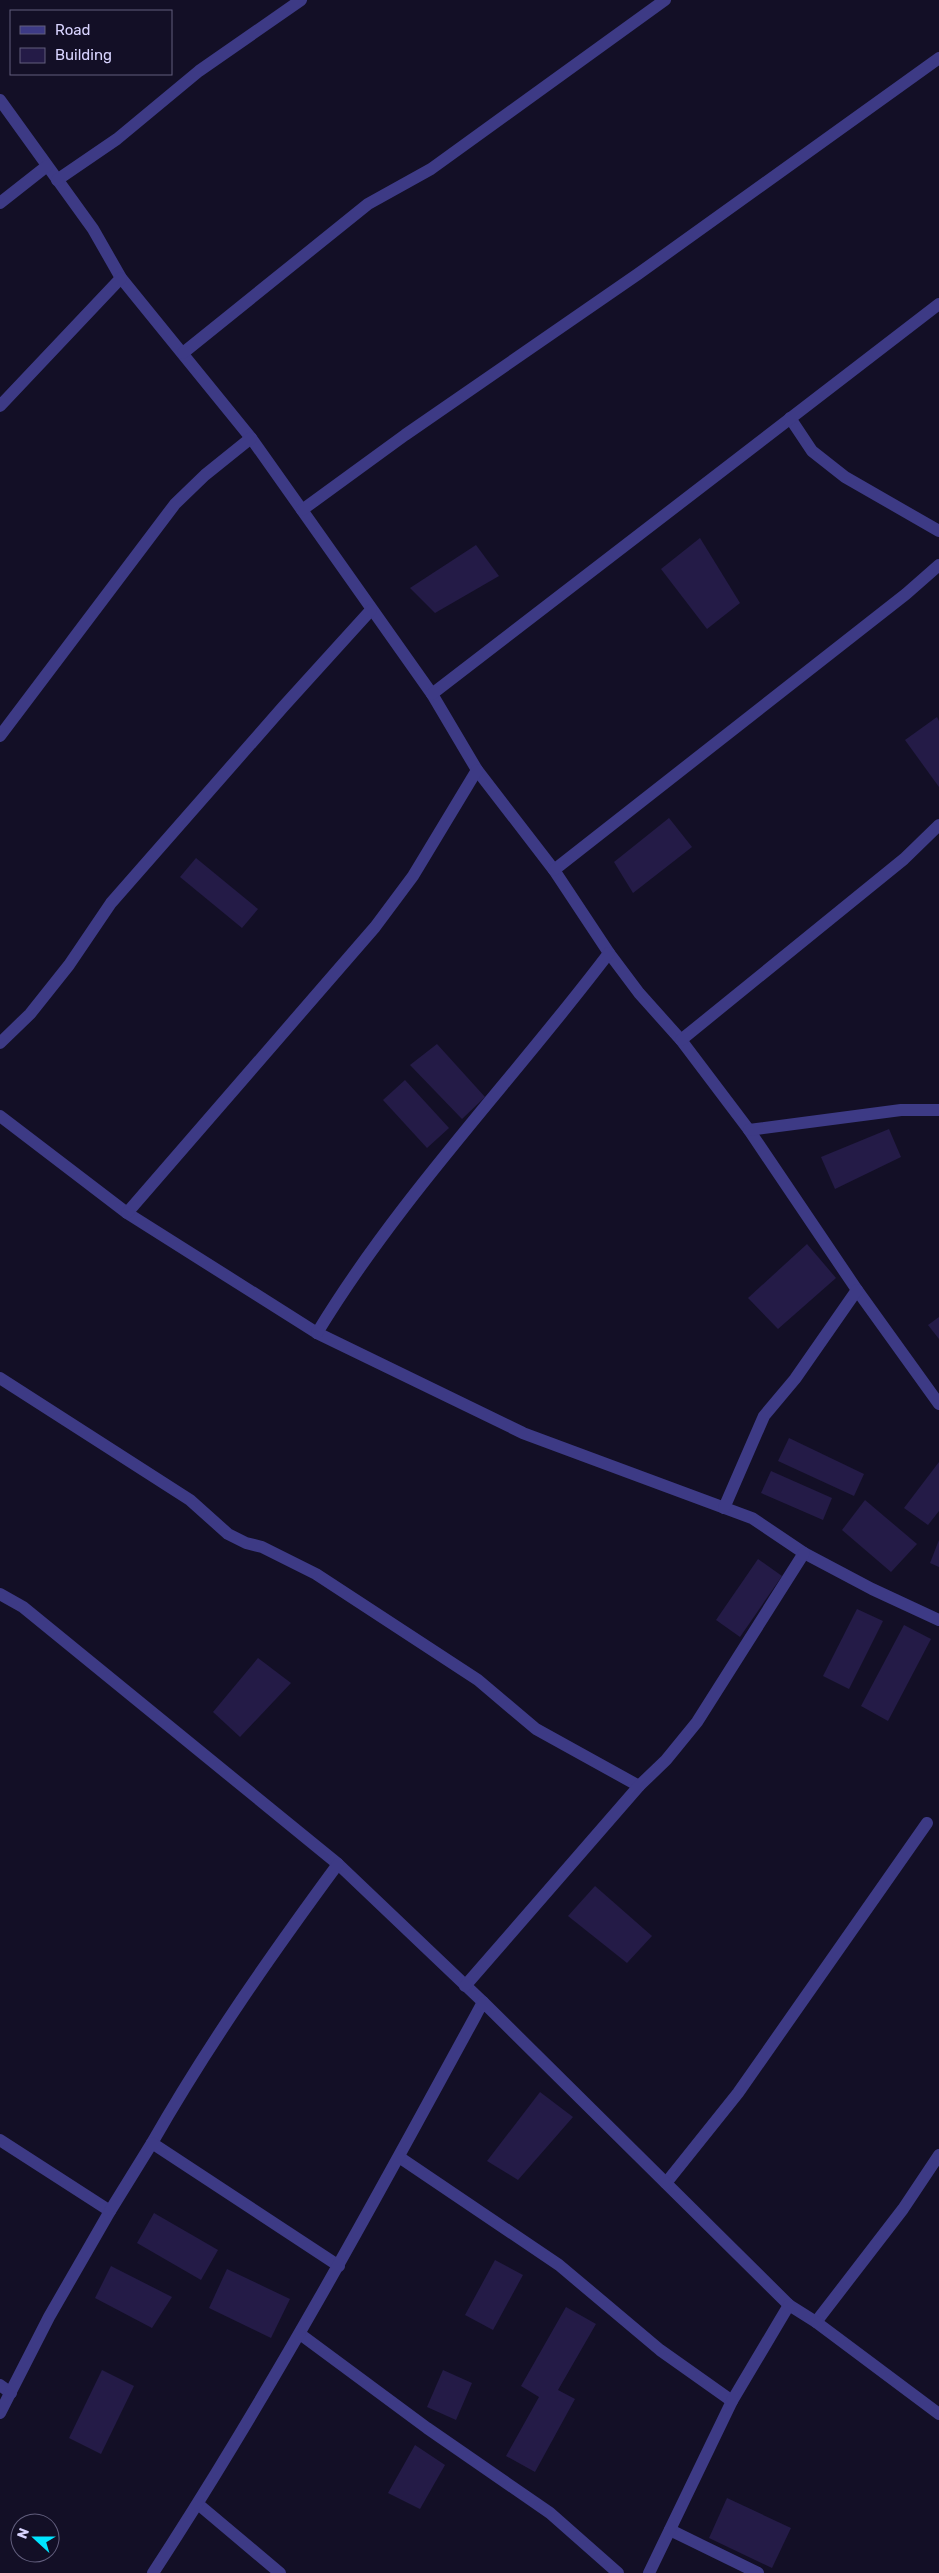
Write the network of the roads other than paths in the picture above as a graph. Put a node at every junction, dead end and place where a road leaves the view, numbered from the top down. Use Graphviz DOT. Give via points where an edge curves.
graph roads {
  1 [pos="301,0"];
  2 [pos="665,0"];
  3 [pos="939,58"];
  4 [pos="0,100"];
  5 [pos="47,166"];
  6 [pos="58,180"];
  7 [pos="0,203"];
  8 [pos="122,278"];
  9 [pos="939,304"];
  10 [pos="183,352"];
  11 [pos="0,406"];
  12 [pos="790,418"];
  13 [pos="250,438"];
  14 [pos="302,510"];
  15 [pos="939,531"];
  16 [pos="939,565"];
  17 [pos="371,610"];
  18 [pos="432,694"];
  19 [pos="0,736"];
  20 [pos="477,770"];
  21 [pos="939,826"];
  22 [pos="554,870"];
  23 [pos="609,953"];
  24 [pos="682,1040"];
  25 [pos="0,1043"];
  26 [pos="939,1110"];
  27 [pos="0,1116"];
  28 [pos="749,1130"];
  29 [pos="127,1212"];
  30 [pos="857,1290"];
  31 [pos="317,1333"];
  32 [pos="0,1378"];
  33 [pos="939,1404"];
  34 [pos="724,1508"];
  35 [pos="804,1553"];
  36 [pos="0,1594"];
  37 [pos="939,1620"];
  38 [pos="639,1786"];
  39 [pos="927,1823"];
  40 [pos="338,1864"];
  41 [pos="465,1986"];
  42 [pos="483,2002"];
  43 [pos="0,2140"];
  44 [pos="152,2143"];
  45 [pos="939,2155"];
  46 [pos="399,2157"];
  47 [pos="666,2183"];
  48 [pos="110,2212"];
  49 [pos="340,2266"];
  50 [pos="789,2305"];
  51 [pos="816,2322"];
  52 [pos="300,2334"];
  53 [pos="0,2385"];
  54 [pos="11,2392"];
  55 [pos="732,2401"];
  56 [pos="0,2413"];
  57 [pos="939,2414"];
  58 [pos="198,2504"];
  59 [pos="670,2530"];
  60 [pos="153,2573"];
  61 [pos="280,2573"];
  62 [pos="618,2573"];
  63 [pos="649,2573"];
  64 [pos="758,2573"];
  1 -- 6 [label="street" via="199,71 117,139"];
  2 -- 10 [label="street" via="431,169 368,204"];
  3 -- 14 [label="street"];
  4 -- 5 [label="street"];
  5 -- 6 [label="street"];
  5 -- 7 [label="street"];
  6 -- 8 [label="street" via="93,228"];
  8 -- 10 [label="street"];
  8 -- 11 [label="street"];
  9 -- 12 [label="street"];
  10 -- 13 [label="street"];
  12 -- 15 [label="street" via="812,451 845,477"];
  12 -- 18 [label="street"];
  13 -- 14 [label="street"];
  13 -- 19 [label="street" via="175,504"];
  14 -- 17 [label="street"];
  16 -- 22 [label="street"];
  17 -- 18 [label="street"];
  17 -- 25 [label="street" via="111,903 64,972 30,1014"];
  18 -- 20 [label="street"];
  20 -- 22 [label="street"];
  20 -- 29 [label="street" via="424,860 375,927"];
  21 -- 24 [label="street" via="904,859"];
  22 -- 23 [label="street"];
  23 -- 24 [label="street" via="639,993"];
  23 -- 31 [label="street" via="350,1278"];
  24 -- 28 [label="street"];
  26 -- 28 [label="street" via="901,1110"];
  27 -- 29 [label="street"];
  28 -- 30 [label="street"];
  29 -- 31 [label="street"];
  30 -- 33 [label="street"];
  30 -- 34 [label="street" via="795,1379 764,1416"];
  31 -- 34 [label="street" via="523,1434"];
  32 -- 38 [label="street" via="190,1500 228,1534 316,1574 478,1680 536,1729"];
  34 -- 35 [label="street" via="752,1518"];
  35 -- 37 [label="street" via="872,1590"];
  35 -- 38 [label="street" via="697,1722 666,1760"];
  36 -- 40 [label="street" via="23,1608"];
  38 -- 41 [label="street"];
  39 -- 47 [label="street" via="738,2093"];
  40 -- 41 [label="street"];
  40 -- 44 [label="street" via="259,1971 191,2074"];
  41 -- 42 [label="street"];
  42 -- 46 [label="street"];
  42 -- 47 [label="street"];
  43 -- 48 [label="street"];
  44 -- 48 [label="street"];
  44 -- 49 [label="street"];
  45 -- 51 [label="street" via="903,2209"];
  46 -- 49 [label="street"];
  46 -- 55 [label="street" via="559,2265 660,2350"];
  47 -- 50 [label="street"];
  48 -- 54 [label="street" via="49,2317"];
  49 -- 52 [label="street"];
  50 -- 51 [label="street"];
  50 -- 55 [label="street"];
  51 -- 57 [label="street"];
  52 -- 58 [label="street"];
  52 -- 62 [label="street" via="550,2513"];
  53 -- 54 [label="street"];
  54 -- 56 [label="street"];
  55 -- 59 [label="street"];
  58 -- 60 [label="street"];
  58 -- 61 [label="street"];
  59 -- 63 [label="street"];
  59 -- 64 [label="street"];
}
